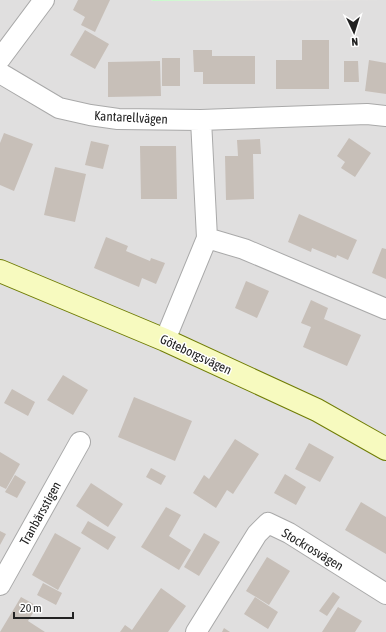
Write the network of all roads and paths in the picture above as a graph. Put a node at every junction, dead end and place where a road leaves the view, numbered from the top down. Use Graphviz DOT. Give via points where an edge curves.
graph roads {
  1 [pos="44,0"];
  2 [pos="0,59"];
  3 [pos="0,73"];
  4 [pos="386,116"];
  5 [pos="201,120"];
  6 [pos="207,238"];
  7 [pos="0,271"];
  8 [pos="386,309"];
  9 [pos="165,340"];
  10 [pos="80,442"];
  11 [pos="386,449"];
  12 [pos="0,585"];
  13 [pos="386,594"];
  14 [pos="196,632"];
  1 -- 2 [label="street"];
  3 -- 5 [label="street, Kantarellvägen" via="59,108 118,119"];
  4 -- 5 [label="street, Kantarellvägen" via="367,114"];
  5 -- 6 [label="street"];
  6 -- 8 [label="street" via="244,249"];
  6 -- 9 [label="street"];
  7 -- 9 [label="street, Göteborgsvägen"];
  9 -- 11 [label="street, Göteborgsvägen" via="317,410"];
  10 -- 12 [label="street, Tranbärsstigen"];
  13 -- 14 [label="street, Stockrosvägen" via="289,533 268,524 257,534"];
}
